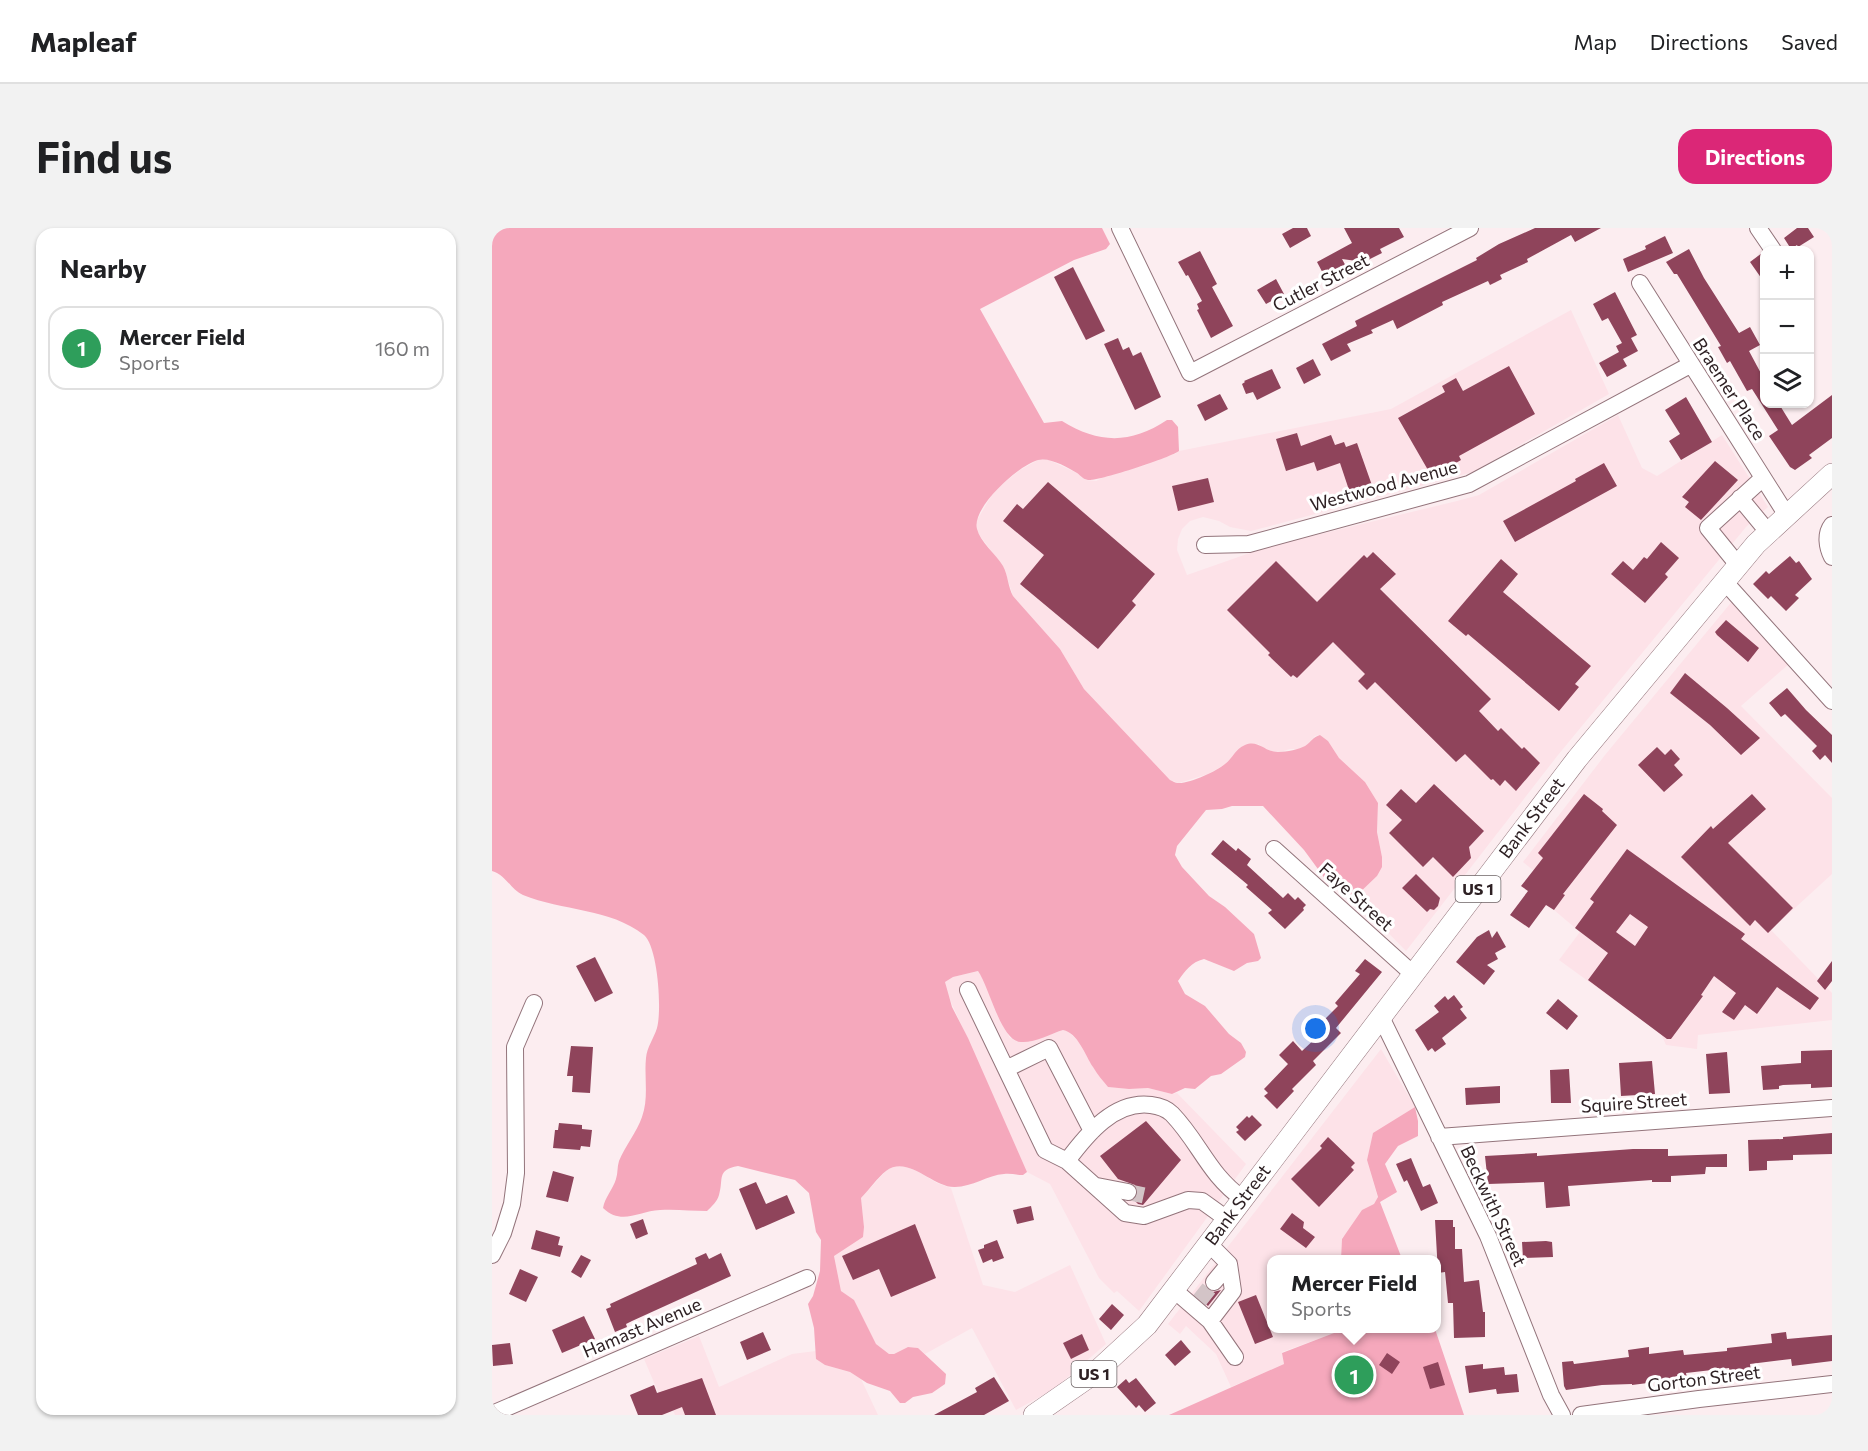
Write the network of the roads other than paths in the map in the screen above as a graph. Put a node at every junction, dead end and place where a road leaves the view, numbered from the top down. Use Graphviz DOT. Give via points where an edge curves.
graph roads {
  1 [pos="1120,228"];
  2 [pos="1470,228"];
  3 [pos="1758,228"];
  4 [pos="1770,246"];
  5 [pos="1640,283"];
  6 [pos="1690,365"];
  7 [pos="1832,474"];
  8 [pos="1763,478"];
  9 [pos="1740,498"];
  10 [pos="1786,514"];
  11 [pos="1832,525"];
  12 [pos="1768,532"];
  13 [pos="1205,545"];
  14 [pos="1832,557"];
  15 [pos="1738,565"];
  16 [pos="1724,581"];
  17 [pos="1832,701"];
  18 [pos="1274,849"];
  19 [pos="1413,974"];
  20 [pos="968,990"];
  21 [pos="534,1003"];
  22 [pos="1381,1017"];
  23 [pos="1006,1069"];
  24 [pos="1832,1108"];
  25 [pos="1092,1131"];
  26 [pos="1439,1137"];
  27 [pos="1067,1161"];
  28 [pos="1096,1186"];
  29 [pos="1128,1192"];
  30 [pos="1151,1197"];
  31 [pos="1243,1199"];
  32 [pos="1168,1206"];
  33 [pos="1227,1219"];
  34 [pos="1209,1244"];
  35 [pos="492,1255"];
  36 [pos="1229,1264"];
  37 [pos="807,1278"];
  38 [pos="1214,1282"];
  39 [pos="1174,1290"];
  40 [pos="1210,1321"];
  41 [pos="1235,1357"];
  42 [pos="1832,1384"];
  43 [pos="492,1414"];
  44 [pos="1034,1415"];
  45 [pos="1562,1415"];
  46 [pos="1581,1415"];
  1 -- 2 [label="street, Cutler Street" via="1190,373"];
  3 -- 4 [label="street"];
  5 -- 6 [label="street, Braemer Place"];
  6 -- 8 [label="street, Braemer Place"];
  6 -- 13 [label="street, Westwood Avenue" via="1469,484 1249,544"];
  7 -- 10 [label="main road, Bank Street / US 1"];
  8 -- 9 [label="street"];
  8 -- 10 [label="street, Braemer Place"];
  9 -- 12 [label="street"];
  9 -- 15 [label="street" via="1708,528"];
  10 -- 12 [label="main road, Bank Street / US 1"];
  11 -- 14 [label="street" via="1827,541"];
  12 -- 15 [label="main road, Bank Street / US 1"];
  15 -- 16 [label="main road, Bank Street / US 1"];
  16 -- 17 [label="street"];
  16 -- 19 [label="main road, Bank Street / US 1" via="1577,759"];
  18 -- 19 [label="street, Faye Street"];
  19 -- 22 [label="main road, Bank Street / US 1"];
  20 -- 23 [label="street"];
  21 -- 35 [label="street" via="515,1047 513,1204"];
  22 -- 26 [label="street, Beckwith Street"];
  22 -- 31 [label="main road, Bank Street / US 1"];
  23 -- 25 [label="street" via="1049,1048"];
  23 -- 27 [label="street" via="1045,1150"];
  24 -- 26 [label="street, Squire Street"];
  25 -- 27 [label="street"];
  25 -- 31 [label="street" via="1132,1105 1158,1106 1170,1112 1226,1187"];
  26 -- 45 [label="street, Beckwith Street" via="1488,1236"];
  27 -- 28 [label="street"];
  28 -- 29 [label="street"];
  28 -- 32 [label="street" via="1125,1213 1143,1216"];
  30 -- 32 [label="street"];
  31 -- 33 [label="main road, Bank Street / US 1"];
  32 -- 33 [label="street" via="1188,1200 1202,1201"];
  33 -- 34 [label="main road, Bank Street / US 1"];
  34 -- 36 [label="street"];
  34 -- 39 [label="main road, Bank Street / US 1"];
  36 -- 38 [label="street"];
  36 -- 40 [label="street" via="1233,1291"];
  37 -- 43 [label="street, Hamast Avenue"];
  39 -- 40 [label="street" via="1196,1304"];
  39 -- 44 [label="main road, Bank Street / US 1" via="1147,1325 1096,1372"];
  40 -- 41 [label="street"];
  42 -- 46 [label="street, Gorton Street"];
}
